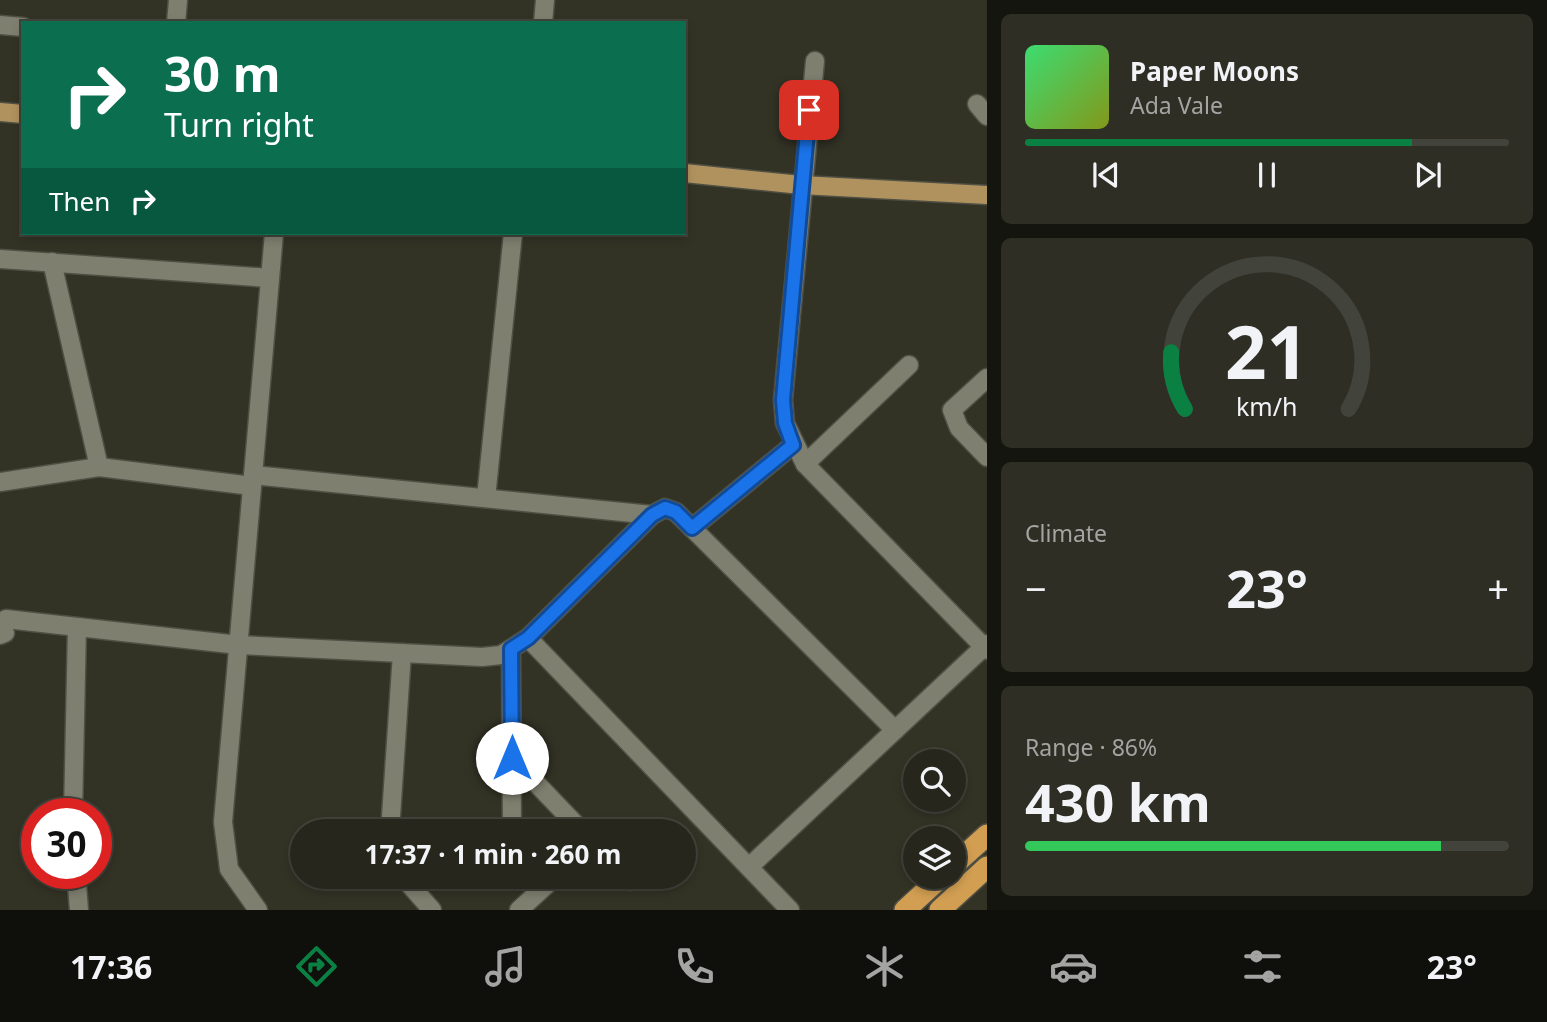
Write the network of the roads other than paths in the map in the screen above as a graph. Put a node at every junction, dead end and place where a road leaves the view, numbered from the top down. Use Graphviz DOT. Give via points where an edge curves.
graph roads {
  1 [pos="178,0"];
  2 [pos="545,0"];
  3 [pos="177,21"];
  4 [pos="543,21"];
  5 [pos="0,25"];
  6 [pos="21,27"];
  7 [pos="815,61"];
  8 [pos="0,112"];
  9 [pos="21,114"];
  10 [pos="686,173"];
  11 [pos="802,185"];
  12 [pos="987,195"];
  13 [pos="274,235"];
  14 [pos="513,235"];
  15 [pos="0,259"];
  16 [pos="52,262"];
  17 [pos="270,278"];
  18 [pos="909,365"];
  19 [pos="987,378"];
  20 [pos="793,445"];
  21 [pos="987,457"];
  22 [pos="805,464"];
  23 [pos="99,467"];
  24 [pos="253,480"];
  25 [pos="0,482"];
  26 [pos="486,498"];
  27 [pos="652,515"];
  28 [pos="692,528"];
  29 [pos="77,627"];
  30 [pos="4,629"];
  31 [pos="528,638"];
  32 [pos="239,645"];
  33 [pos="986,647"];
  34 [pos="511,649"];
  35 [pos="402,653"];
  36 [pos="895,730"];
  37 [pos="512,758"];
  38 [pos="73,798"];
  39 [pos="391,819"];
  40 [pos="512,819"];
  41 [pos="570,819"];
  42 [pos="987,835"];
  43 [pos="966,854"];
  44 [pos="749,867"];
  45 [pos="987,867"];
  46 [pos="77,889"];
  47 [pos="414,889"];
  48 [pos="542,889"];
  49 [pos="928,889"];
  50 [pos="79,910"];
  51 [pos="258,910"];
  52 [pos="432,910"];
  53 [pos="519,910"];
  54 [pos="790,910"];
  55 [pos="905,910"];
  56 [pos="940,910"];
  1 -- 3 [label="street"];
  2 -- 4 [label="street"];
  5 -- 6 [label="street"];
  7 -- 11 [label="street"];
  8 -- 9 [label="main road"];
  10 -- 11 [label="main road"];
  11 -- 12 [label="main road"];
  11 -- 20 [label="street" via="783,400"];
  13 -- 17 [label="street"];
  14 -- 26 [label="street"];
  15 -- 16 [label="street"];
  16 -- 17 [label="street"];
  16 -- 23 [label="street"];
  17 -- 24 [label="street"];
  18 -- 22 [label="street"];
  19 -- 21 [label="street" via="952,410 959,428"];
  20 -- 22 [label="street"];
  20 -- 28 [label="street"];
  22 -- 33 [label="street"];
  23 -- 24 [label="street"];
  23 -- 25 [label="street"];
  24 -- 26 [label="street"];
  24 -- 32 [label="street"];
  26 -- 27 [label="street"];
  27 -- 28 [label="street" via="665,508"];
  27 -- 31 [label="street"];
  28 -- 36 [label="street"];
  29 -- 30 [label="street"];
  29 -- 32 [label="street"];
  29 -- 38 [label="street"];
  31 -- 34 [label="street"];
  31 -- 44 [label="street"];
  32 -- 35 [label="street"];
  32 -- 51 [label="street" via="223,822 229,869"];
  33 -- 36 [label="street"];
  34 -- 35 [label="street" via="482,657"];
  34 -- 37 [label="street"];
  35 -- 39 [label="street"];
  36 -- 44 [label="street"];
  37 -- 40 [label="street"];
  37 -- 41 [label="street"];
  42 -- 43 [label="highway"];
  44 -- 54 [label="street"];
  45 -- 56 [label="highway"];
  46 -- 50 [label="street"];
  47 -- 52 [label="street"];
  48 -- 53 [label="street"];
  49 -- 55 [label="highway"];
}
